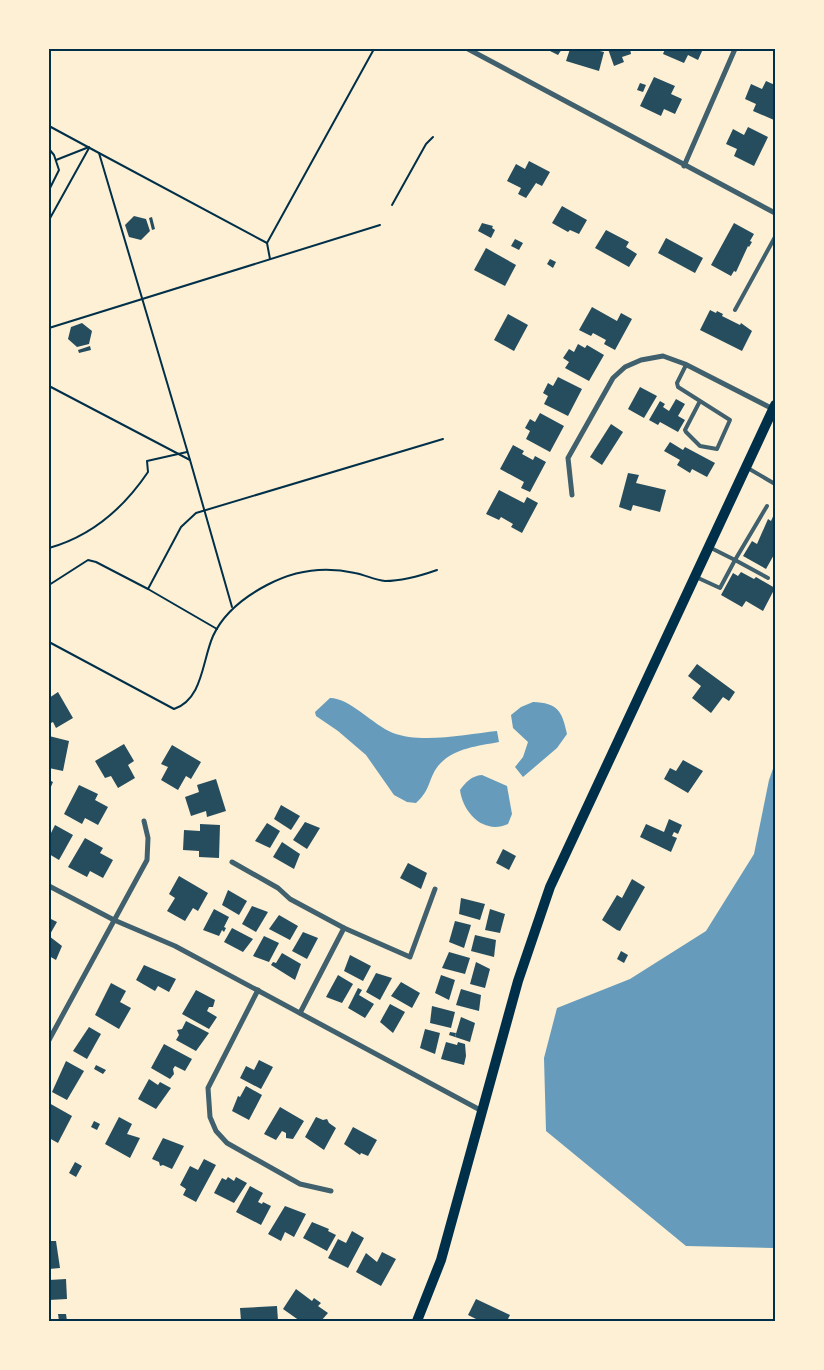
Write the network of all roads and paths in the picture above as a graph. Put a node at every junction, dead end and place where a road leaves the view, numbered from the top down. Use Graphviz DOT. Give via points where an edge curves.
graph roads {
  1 [pos="374,49"];
  2 [pos="468,49"];
  3 [pos="736,49"];
  4 [pos="49,126"];
  5 [pos="433,137"];
  6 [pos="89,148"];
  7 [pos="49,149"];
  8 [pos="99,153"];
  9 [pos="56,160"];
  10 [pos="684,166"];
  11 [pos="49,190"];
  12 [pos="392,205"];
  13 [pos="775,213"];
  14 [pos="49,220"];
  15 [pos="380,225"];
  16 [pos="775,236"];
  17 [pos="267,243"];
  18 [pos="270,259"];
  19 [pos="141,299"];
  20 [pos="735,310"];
  21 [pos="49,328"];
  22 [pos="686,365"];
  23 [pos="49,386"];
  24 [pos="700,401"];
  25 [pos="774,407"];
  26 [pos="443,439"];
  27 [pos="187,452"];
  28 [pos="179,454"];
  29 [pos="190,460"];
  30 [pos="746,467"];
  31 [pos="775,484"];
  32 [pos="572,495"];
  33 [pos="767,506"];
  34 [pos="203,511"];
  35 [pos="709,547"];
  36 [pos="49,548"];
  37 [pos="735,560"];
  38 [pos="437,570"];
  39 [pos="695,577"];
  40 [pos="768,578"];
  41 [pos="49,585"];
  42 [pos="148,589"];
  43 [pos="232,607"];
  44 [pos="217,629"];
  45 [pos="49,642"];
  46 [pos="144,821"];
  47 [pos="232,862"];
  48 [pos="49,886"];
  49 [pos="435,889"];
  50 [pos="114,920"];
  51 [pos="344,928"];
  52 [pos="258,990"];
  53 [pos="300,1013"];
  54 [pos="49,1040"];
  55 [pos="482,1111"];
  56 [pos="331,1191"];
  57 [pos="417,1321"];
  1 -- 17 [label="path"];
  2 -- 10 [label="street"];
  3 -- 10 [label="street"];
  4 -- 6 [label="path"];
  5 -- 12 [label="path"];
  6 -- 8 [label="path"];
  6 -- 9 [label="path"];
  6 -- 14 [label="path"];
  7 -- 9 [label="path"];
  8 -- 17 [label="path"];
  8 -- 19 [label="path"];
  9 -- 11 [label="path" via="59,170"];
  10 -- 13 [label="street"];
  15 -- 18 [label="path"];
  16 -- 20 [label="lane"];
  17 -- 18 [label="path"];
  18 -- 19 [label="path"];
  19 -- 21 [label="path"];
  19 -- 27 [label="path"];
  22 -- 24 [label="lane" via="678,387"];
  22 -- 25 [label="street"];
  22 -- 32 [label="street" via="663,356 625,367 613,378 568,458"];
  23 -- 28 [label="path"];
  24 -- 24 [label="lane" via="730,420 717,449 700,446 686,432"];
  25 -- 30 [label="main road"];
  26 -- 34 [label="path"];
  27 -- 28 [label="path"];
  27 -- 29 [label="path"];
  28 -- 29 [label="path"];
  28 -- 36 [label="path" via="147,461 148,472 113,514 83,535"];
  29 -- 34 [label="path"];
  30 -- 31 [label="lane"];
  30 -- 35 [label="main road"];
  33 -- 37 [label="lane"];
  34 -- 42 [label="path" via="188,519 182,527"];
  34 -- 43 [label="path"];
  35 -- 37 [label="lane"];
  35 -- 39 [label="main road"];
  37 -- 39 [label="lane" via="720,588"];
  37 -- 40 [label="lane"];
  38 -- 43 [label="path" via="421,576 384,581 316,568 268,584"];
  39 -- 55 [label="main road" via="550,887 529,947"];
  41 -- 42 [label="path" via="88,560"];
  42 -- 44 [label="path"];
  43 -- 44 [label="path"];
  44 -- 45 [label="path" via="192,698 174,709"];
  46 -- 50 [label="street" via="148,838 147,860"];
  47 -- 51 [label="street"];
  48 -- 50 [label="street"];
  49 -- 51 [label="street" via="410,957"];
  50 -- 52 [label="street" via="175,946"];
  50 -- 54 [label="street"];
  51 -- 53 [label="street"];
  52 -- 53 [label="street"];
  52 -- 56 [label="street" via="208,1088 210,1117 216,1132 227,1143 300,1184"];
  53 -- 55 [label="street"];
  55 -- 57 [label="main road" via="441,1260"];
}
